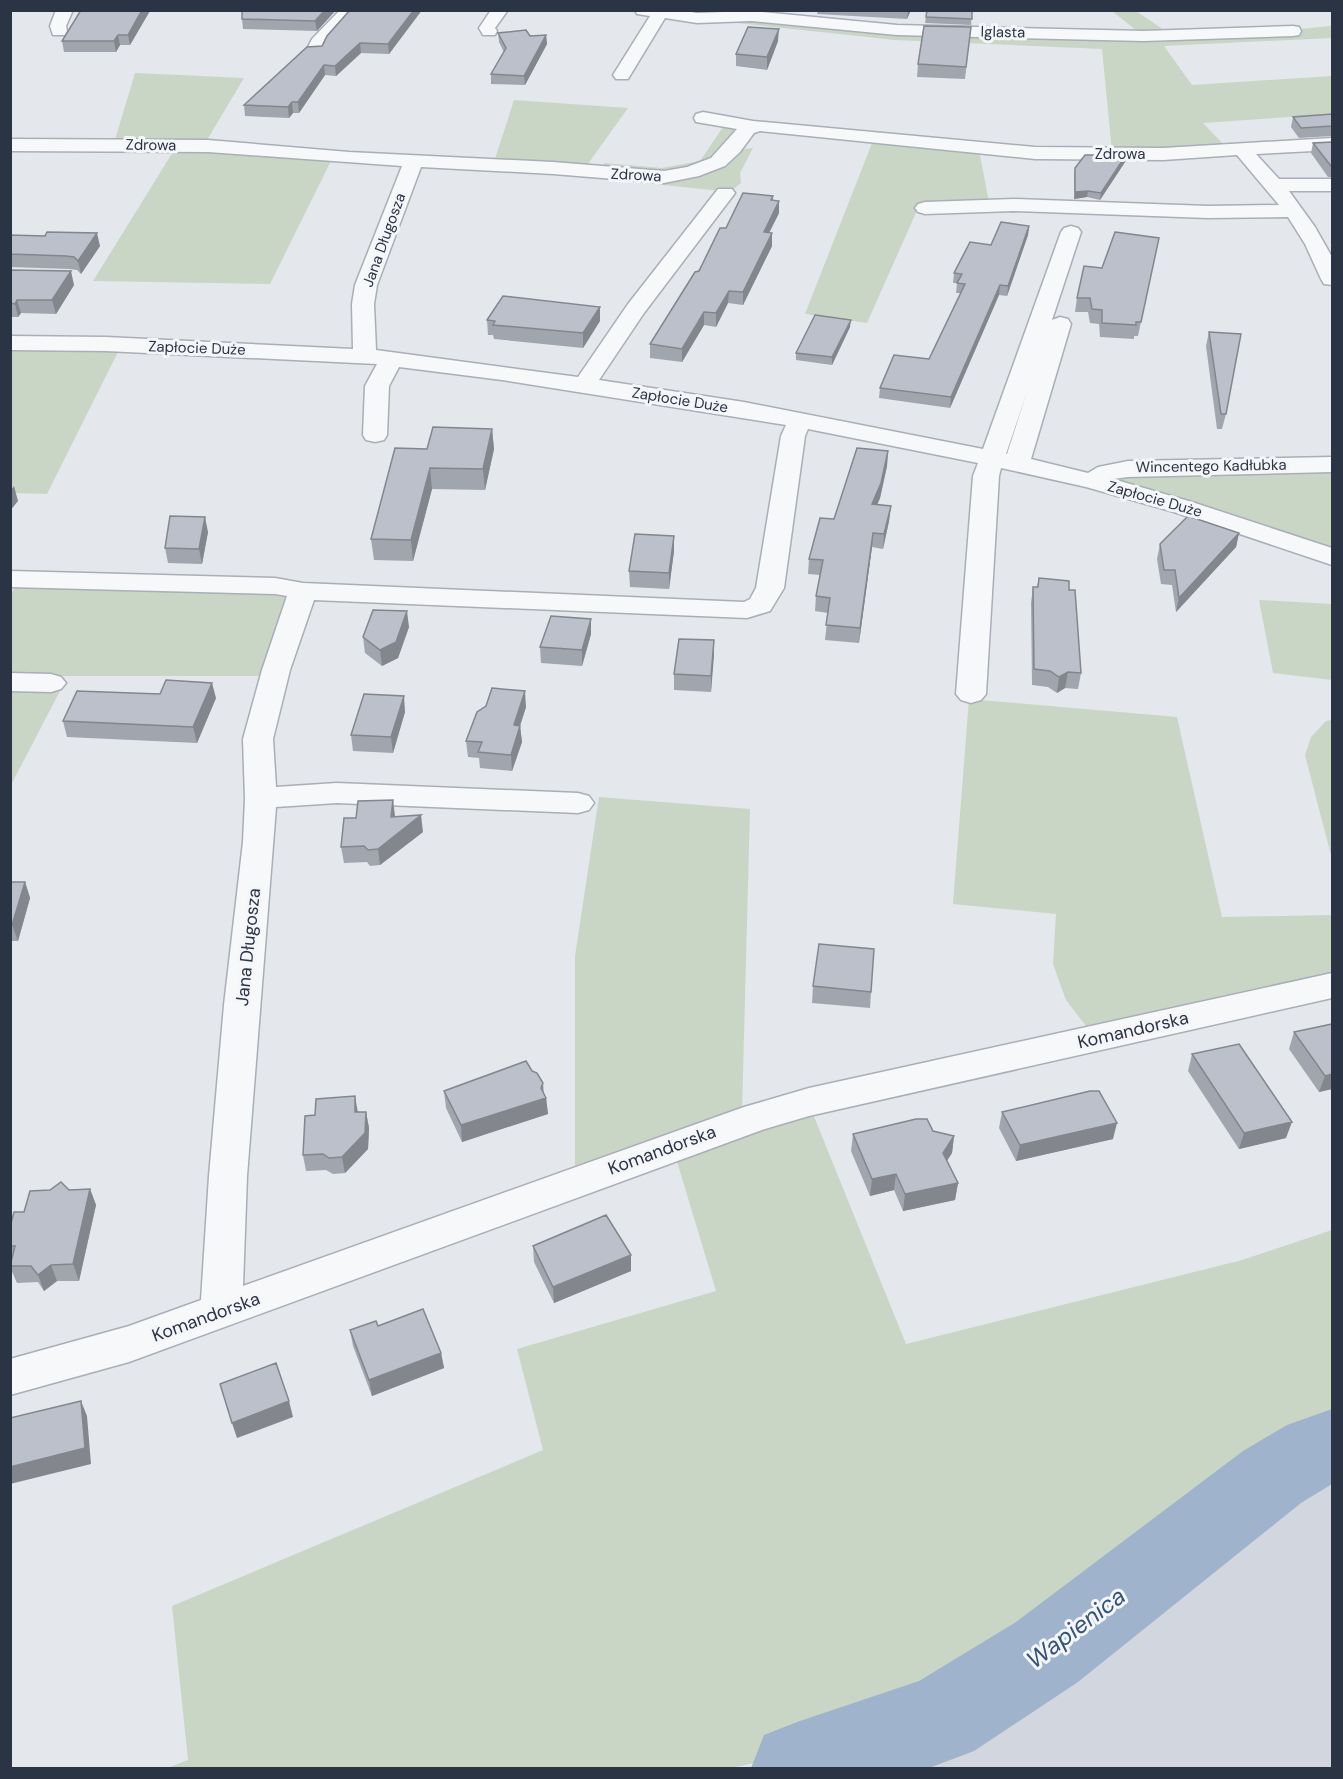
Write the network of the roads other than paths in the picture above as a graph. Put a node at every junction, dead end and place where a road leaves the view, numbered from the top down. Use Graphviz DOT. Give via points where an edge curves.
graph roads {
  1 [pos="65,10"];
  2 [pos="350,10"];
  3 [pos="500,10"];
  4 [pos="651,12"];
  5 [pos="708,19"];
  6 [pos="59,31"];
  7 [pos="1293,31"];
  8 [pos="489,32"];
  9 [pos="888,41"];
  10 [pos="315,51"];
  11 [pos="622,75"];
  12 [pos="703,118"];
  13 [pos="753,126"];
  14 [pos="1332,144"];
  15 [pos="10,145"];
  16 [pos="1243,151"];
  17 [pos="413,162"];
  18 [pos="1275,185"];
  19 [pos="1332,185"];
  20 [pos="725,192"];
  21 [pos="925,208"];
  22 [pos="1294,212"];
  23 [pos="1071,232"];
  24 [pos="1077,269"];
  25 [pos="1332,279"];
  26 [pos="10,343"];
  27 [pos="365,356"];
  28 [pos="392,359"];
  29 [pos="584,385"];
  30 [pos="800,420"];
  31 [pos="375,435"];
  32 [pos="1010,456"];
  33 [pos="1332,464"];
  34 [pos="1100,476"];
  35 [pos="1332,558"];
  36 [pos="10,579"];
  37 [pos="303,591"];
  38 [pos="10,682"];
  39 [pos="51,683"];
  40 [pos="971,694"];
  41 [pos="261,799"];
  42 [pos="578,803"];
  43 [pos="1332,986"];
  44 [pos="221,1311"];
  45 [pos="10,1377"];
  1 -- 6 [label="street"];
  2 -- 10 [label="street"];
  3 -- 8 [label="street" via="487,28"];
  4 -- 5 [label="street, Iglasta"];
  4 -- 11 [label="street"];
  5 -- 7 [label="street, Iglasta" via="740,15 888,29 1144,36"];
  5 -- 9 [label="street"];
  12 -- 13 [label="street"];
  13 -- 16 [label="street, Zdrowa" via="1035,153"];
  13 -- 17 [label="street, Zdrowa" via="718,162 664,177"];
  14 -- 16 [label="street, Zdrowa"];
  15 -- 17 [label="street, Zdrowa" via="208,146"];
  16 -- 18 [label="street"];
  17 -- 27 [label="street, Jana Długosza" via="366,285"];
  18 -- 19 [label="street"];
  18 -- 22 [label="street"];
  20 -- 29 [label="street"];
  21 -- 22 [label="street"];
  22 -- 25 [label="street"];
  23 -- 32 [label="street"];
  24 -- 32 [label="street"];
  26 -- 27 [label="street, Zapłocie Duże"];
  27 -- 28 [label="street, Zapłocie Duże"];
  28 -- 29 [label="street, Zapłocie Duże"];
  28 -- 31 [label="street" via="377,386"];
  29 -- 30 [label="street, Zapłocie Duże"];
  30 -- 32 [label="street, Zapłocie Duże"];
  30 -- 37 [label="street" via="793,436 770,588 760,605 747,610"];
  32 -- 34 [label="street, Zapłocie Duże" via="1068,458"];
  32 -- 40 [label="street" via="983,497"];
  33 -- 34 [label="street, Wincentego Kadłubka" via="1128,469"];
  34 -- 35 [label="street, Zapłocie Duże"];
  36 -- 37 [label="street" via="275,586"];
  37 -- 41 [label="street, Jana Długosza" via="262,717 258,740"];
  38 -- 39 [label="street"];
  41 -- 42 [label="street" via="337,793"];
  41 -- 44 [label="street, Jana Długosza" via="228,1176"];
  43 -- 44 [label="street, Komandorska" via="809,1102 757,1117"];
  44 -- 45 [label="street, Komandorska" via="129,1344"];
}
